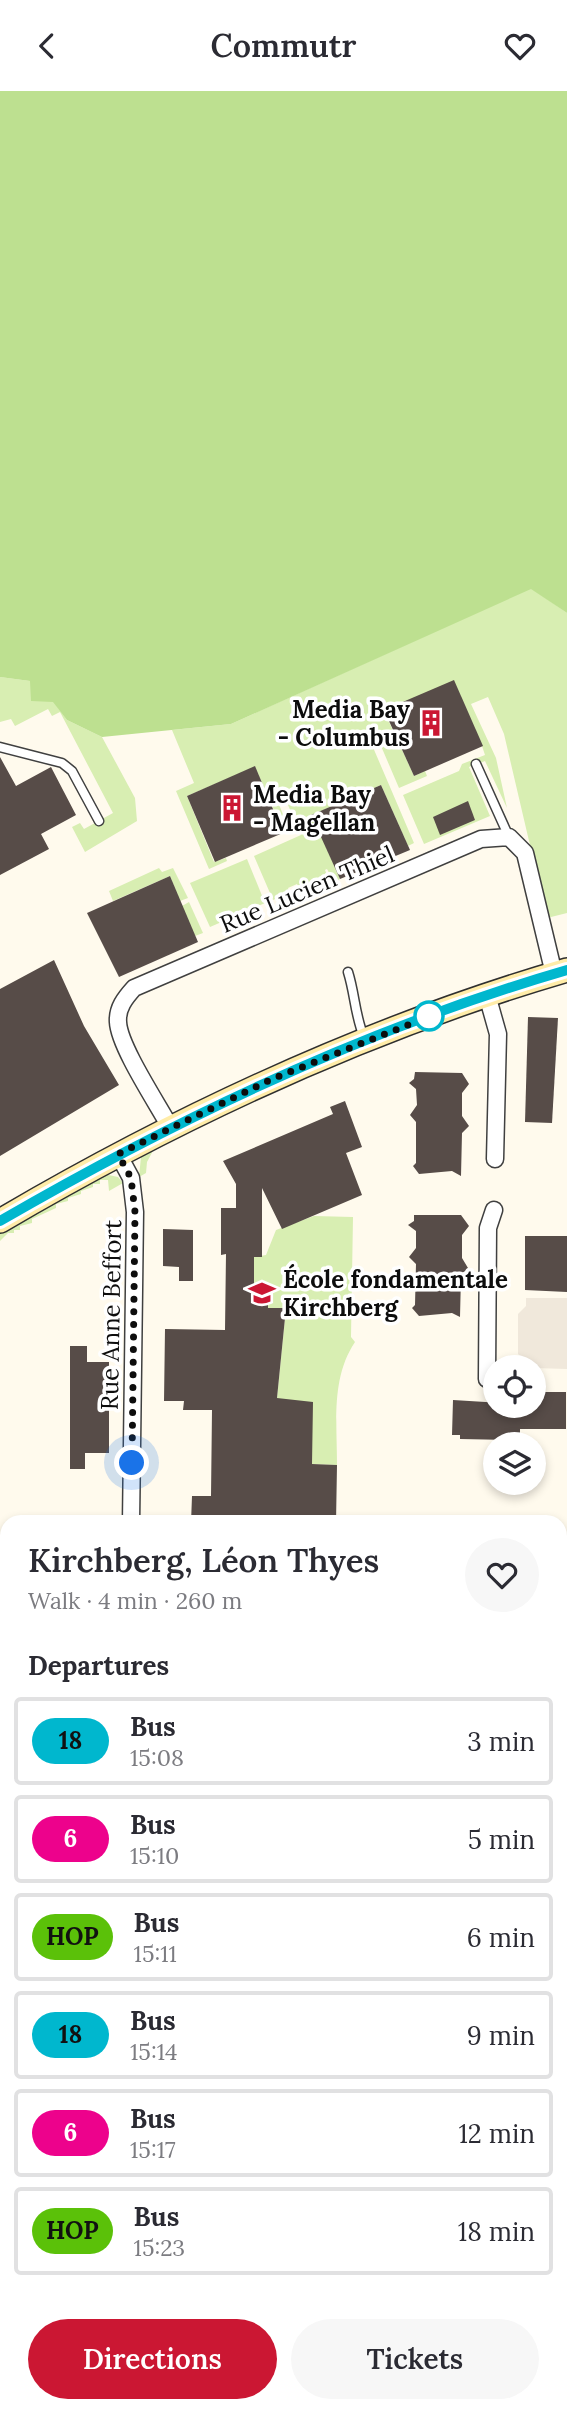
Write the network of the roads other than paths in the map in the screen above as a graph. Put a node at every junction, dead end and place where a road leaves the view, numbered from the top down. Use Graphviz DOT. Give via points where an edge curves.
graph roads {
  1 [pos="0,747"];
  2 [pos="476,764"];
  3 [pos="99,821"];
  4 [pos="509,837"];
  5 [pos="348,972"];
  6 [pos="561,972"];
  7 [pos="486,995"];
  8 [pos="365,1040"];
  9 [pos="170,1127"];
  10 [pos="118,1154"];
  11 [pos="495,1159"];
  12 [pos="494,1210"];
  13 [pos="0,1221"];
  14 [pos="487,1355"];
  15 [pos="131,1515"];
  1 -- 3 [label="lane" via="62,763 72,771"];
  2 -- 4 [label="lane"];
  4 -- 6 [label="street" via="525,853"];
  4 -- 9 [label="street, Rue Lucien Thiel" via="481,839 134,988 118,1013 120,1036"];
  5 -- 8 [label="lane"];
  6 -- 7 [label="main road"];
  7 -- 8 [label="main road"];
  7 -- 11 [label="street" via="498,1034"];
  8 -- 9 [label="main road"];
  9 -- 10 [label="main road"];
  10 -- 13 [label="main road"];
  10 -- 15 [label="street, Rue Anne Beffort" via="131,1178 135,1212"];
  12 -- 14 [label="street" via="488,1228"];
}
